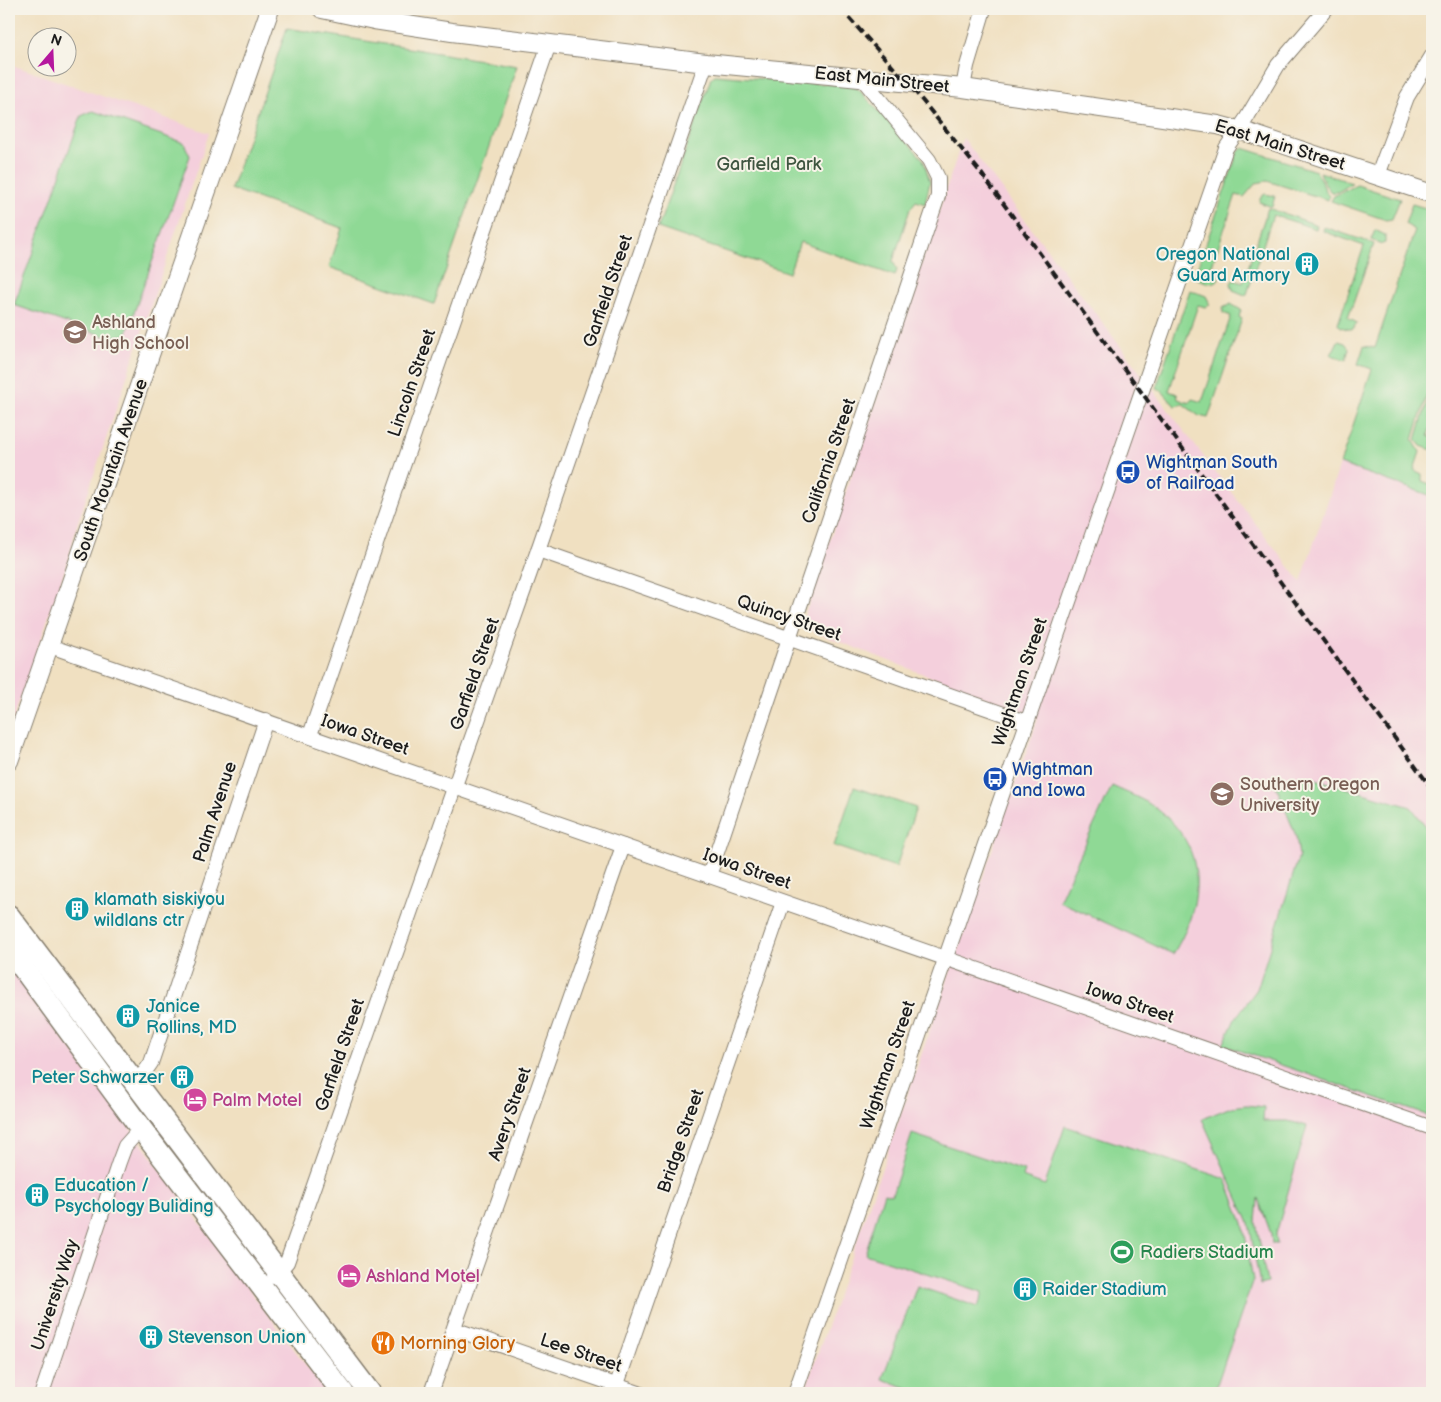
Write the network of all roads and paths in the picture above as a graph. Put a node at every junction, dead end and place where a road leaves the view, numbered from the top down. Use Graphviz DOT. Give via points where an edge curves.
graph roads {
  1 [pos="270,9"];
  2 [pos="322,9"];
  3 [pos="982,9"];
  4 [pos="1326,9"];
  5 [pos="550,44"];
  6 [pos="1432,56"];
  7 [pos="706,63"];
  8 [pos="861,77"];
  9 [pos="963,88"];
  10 [pos="1239,130"];
  11 [pos="1378,175"];
  12 [pos="1432,194"];
  13 [pos="538,550"];
  14 [pos="789,638"];
  15 [pos="50,646"];
  16 [pos="266,720"];
  17 [pos="1026,722"];
  18 [pos="310,736"];
  19 [pos="9,761"];
  20 [pos="455,786"];
  21 [pos="624,846"];
  22 [pos="709,876"];
  23 [pos="783,902"];
  24 [pos="9,916"];
  25 [pos="9,949"];
  26 [pos="945,958"];
  27 [pos="134,1080"];
  28 [pos="141,1128"];
  29 [pos="1432,1128"];
  30 [pos="278,1272"];
  31 [pos="262,1286"];
  32 [pos="454,1329"];
  33 [pos="616,1389"];
  34 [pos="42,1393"];
  35 [pos="343,1393"];
  36 [pos="370,1393"];
  37 [pos="431,1393"];
  38 [pos="639,1393"];
  39 [pos="795,1393"];
  1 -- 15 [label="street, South Mountain Avenue"];
  2 -- 5 [label="street, East Main Street" via="407,26"];
  3 -- 9 [label="street"];
  4 -- 10 [label="street, Wightman Street" via="1278,65"];
  5 -- 7 [label="street, East Main Street"];
  5 -- 18 [label="street, Lincoln Street"];
  6 -- 11 [label="street" via="1407,97"];
  7 -- 8 [label="street, East Main Street"];
  7 -- 13 [label="street, Garfield Street"];
  8 -- 9 [label="street, East Main Street"];
  8 -- 14 [label="street, California Street" via="930,160 938,178 938,196"];
  9 -- 10 [label="street, East Main Street"];
  10 -- 11 [label="street, East Main Street"];
  10 -- 17 [label="street, Wightman Street" via="1226,148"];
  11 -- 12 [label="street, East Main Street"];
  13 -- 14 [label="street, Quincy Street"];
  13 -- 20 [label="street, Garfield Street"];
  14 -- 17 [label="street, Quincy Street"];
  14 -- 22 [label="street, California Street"];
  15 -- 16 [label="street, Iowa Street"];
  15 -- 19 [label="street, South Mountain Avenue"];
  16 -- 18 [label="street, Iowa Street"];
  16 -- 27 [label="street, Palm Avenue" via="151,1063"];
  17 -- 26 [label="street, Wightman Street"];
  18 -- 20 [label="street, Iowa Street"];
  20 -- 21 [label="street, Iowa Street"];
  20 -- 30 [label="street, Garfield Street" via="287,1262"];
  21 -- 22 [label="street, Iowa Street"];
  21 -- 32 [label="street, Avery Street"];
  22 -- 23 [label="street, Iowa Street"];
  23 -- 26 [label="street, Iowa Street"];
  23 -- 33 [label="street, Bridge Street"];
  24 -- 27 [label="main road"];
  25 -- 28 [label="main road"];
  26 -- 29 [label="street, Iowa Street"];
  26 -- 39 [label="street, Wightman Street"];
  27 -- 30 [label="main road"];
  28 -- 31 [label="main road"];
  28 -- 34 [label="street, University Way" via="125,1146 119,1162"];
  30 -- 31 [label="street, Garfield Street"];
  30 -- 36 [label="main road"];
  31 -- 35 [label="main road"];
  32 -- 33 [label="street, Lee Street"];
  32 -- 37 [label="street, Avery Street"];
  33 -- 38 [label="street, Lee Street"];
}
